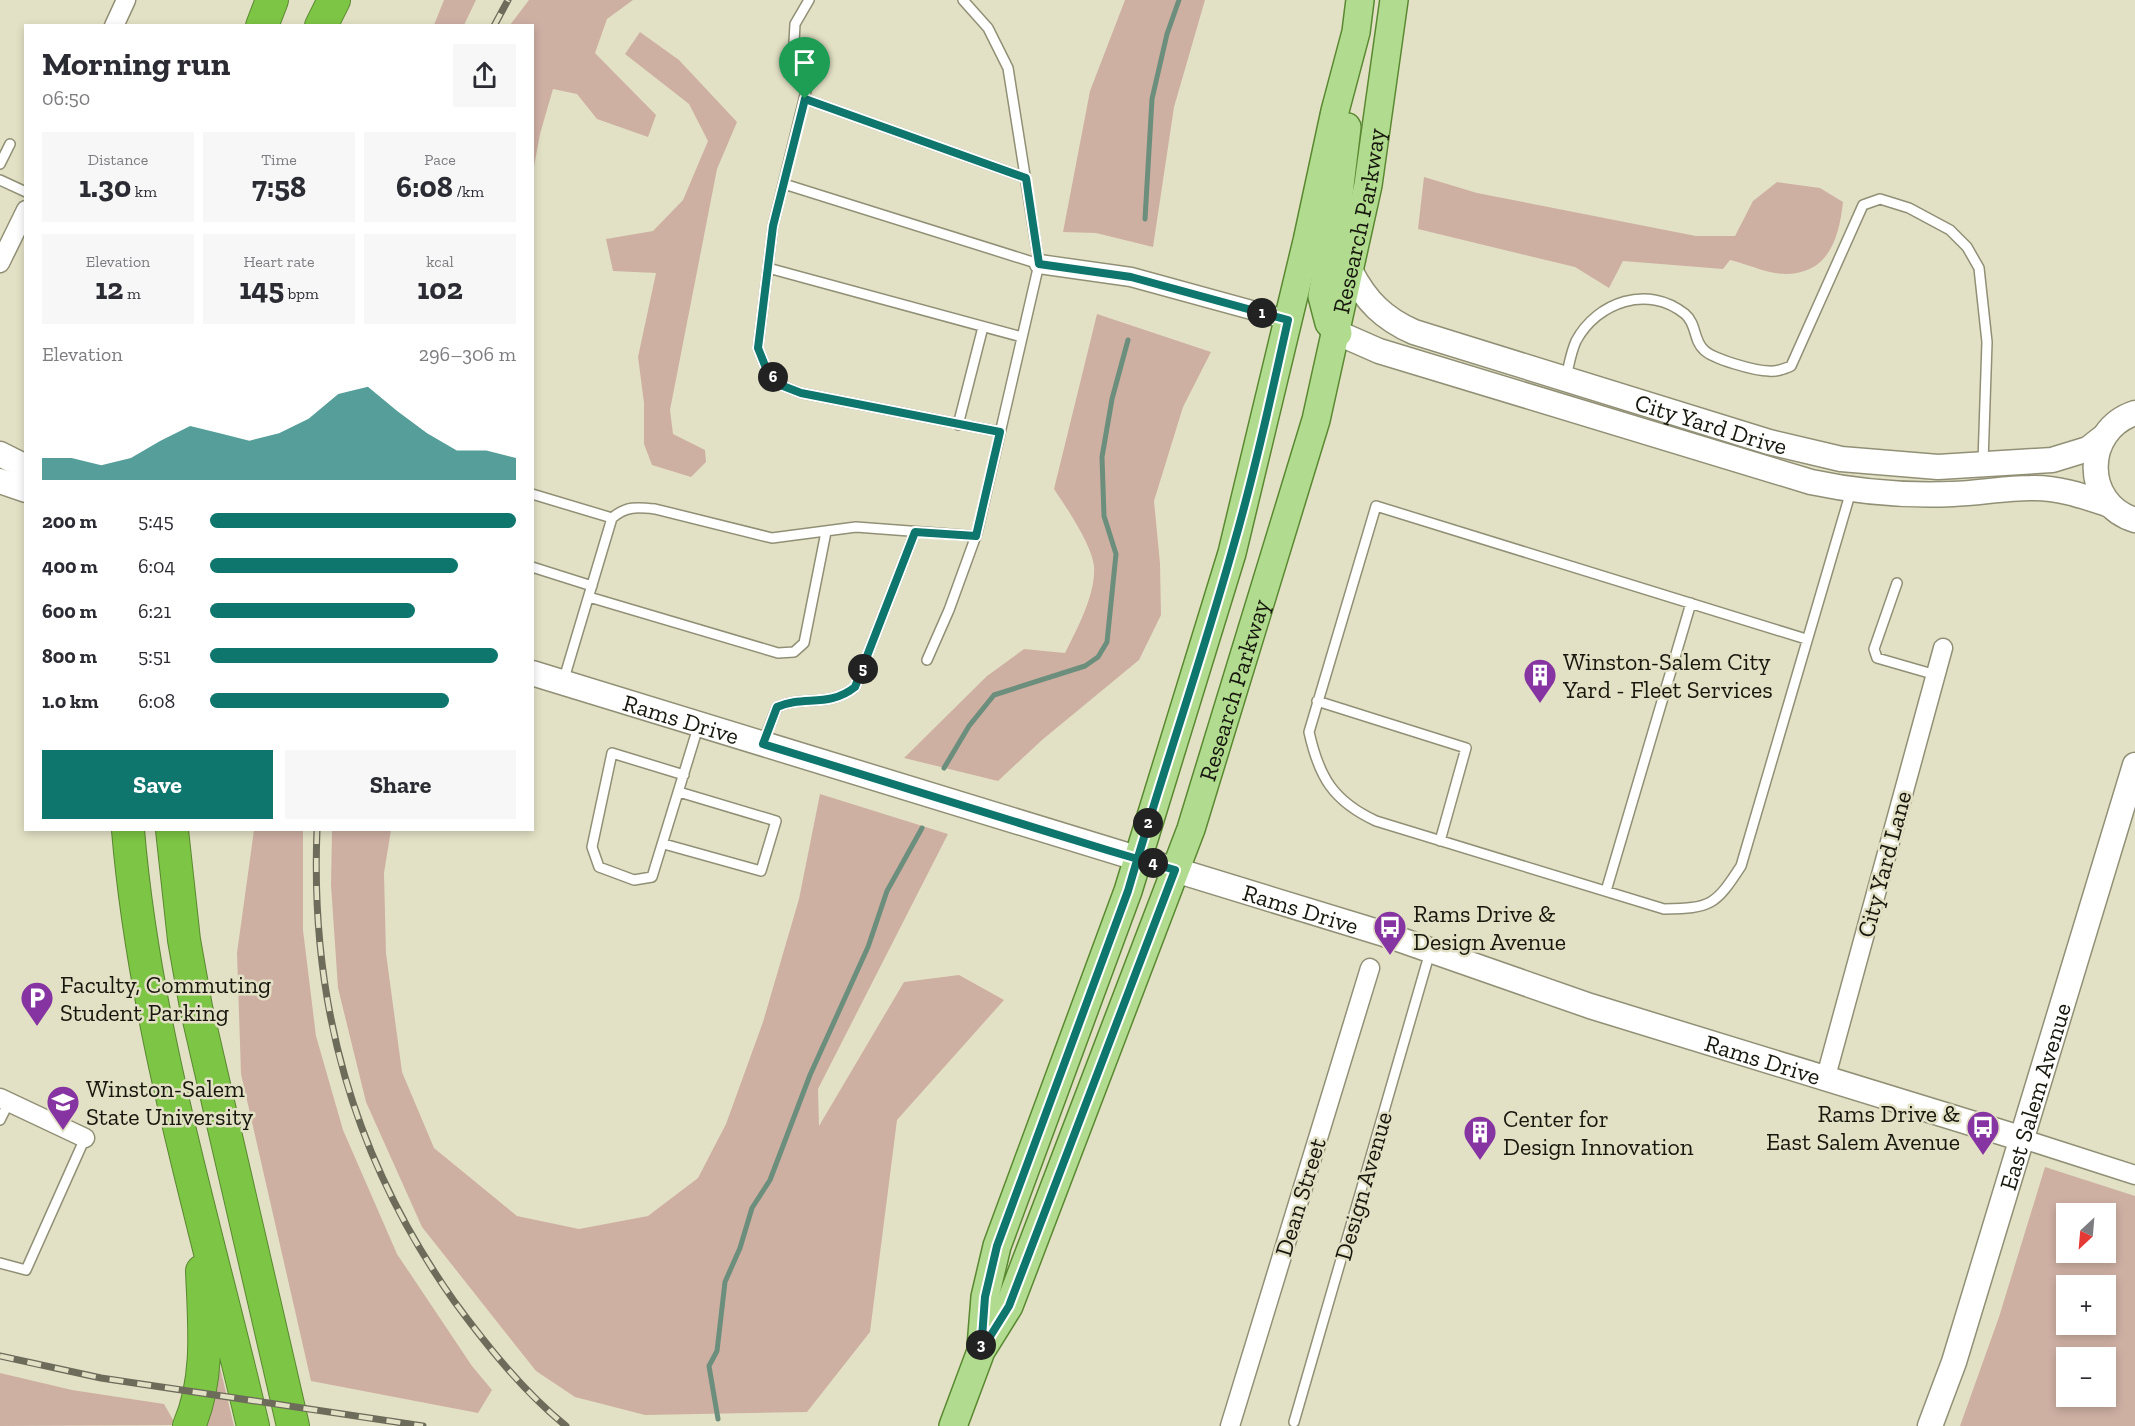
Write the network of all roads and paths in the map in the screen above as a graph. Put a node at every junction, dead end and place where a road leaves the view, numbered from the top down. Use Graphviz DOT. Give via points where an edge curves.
graph roads {
  1 [pos="126,0"];
  2 [pos="272,0"];
  3 [pos="327,0"];
  4 [pos="334,0"];
  5 [pos="809,0"];
  6 [pos="963,0"];
  7 [pos="1360,0"];
  8 [pos="1394,0"];
  9 [pos="115,24"];
  10 [pos="263,24"];
  11 [pos="321,24"];
  12 [pos="321,24"];
  13 [pos="1356,32"];
  14 [pos="805,99"];
  15 [pos="10,144"];
  16 [pos="0,164"];
  17 [pos="1026,178"];
  18 [pos="0,180"];
  19 [pos="784,184"];
  20 [pos="24,191"];
  21 [pos="24,214"];
  22 [pos="0,263"];
  23 [pos="1039,264"];
  24 [pos="768,268"];
  25 [pos="1351,272"];
  26 [pos="1288,320"];
  27 [pos="983,327"];
  28 [pos="1338,333"];
  29 [pos="1022,338"];
  30 [pos="1565,379"];
  31 [pos="2135,413"];
  32 [pos="957,425"];
  33 [pos="1000,432"];
  34 [pos="2102,438"];
  35 [pos="0,454"];
  36 [pos="1983,464"];
  37 [pos="24,466"];
  38 [pos="0,482"];
  39 [pos="24,489"];
  40 [pos="1851,491"];
  41 [pos="534,495"];
  42 [pos="2110,506"];
  43 [pos="612,518"];
  44 [pos="2135,520"];
  45 [pos="826,532"];
  46 [pos="915,532"];
  47 [pos="976,536"];
  48 [pos="2135,538"];
  49 [pos="534,568"];
  50 [pos="1897,583"];
  51 [pos="592,586"];
  52 [pos="589,597"];
  53 [pos="1691,603"];
  54 [pos="1806,639"];
  55 [pos="1943,648"];
  56 [pos="927,660"];
  57 [pos="534,674"];
  58 [pos="1936,675"];
  59 [pos="563,682"];
  60 [pos="1317,701"];
  61 [pos="699,724"];
  62 [pos="763,744"];
  63 [pos="2135,765"];
  64 [pos="684,775"];
  65 [pos="679,792"];
  66 [pos="128,831"];
  67 [pos="172,831"];
  68 [pos="1440,841"];
  69 [pos="664,844"];
  70 [pos="1137,858"];
  71 [pos="1175,870"];
  72 [pos="1606,891"];
  73 [pos="1431,950"];
  74 [pos="1370,968"];
  75 [pos="1825,1080"];
  76 [pos="4,1100"];
  77 [pos="0,1120"];
  78 [pos="85,1138"];
  79 [pos="2023,1138"];
  80 [pos="2135,1175"];
  81 [pos="201,1222"];
  82 [pos="0,1263"];
  83 [pos="981,1351"];
  84 [pos="1294,1422"];
  85 [pos="293,1425"];
  86 [pos="189,1426"];
  87 [pos="254,1426"];
  88 [pos="953,1426"];
  89 [pos="1230,1426"];
  90 [pos="1930,1426"];
  1 -- 9 [label="street"];
  2 -- 10 [label="highway"];
  3 -- 11 [label="highway"];
  4 -- 12 [label="highway"];
  5 -- 14 [label="lane" via="795,24 794,42 807,87"];
  6 -- 17 [label="lane" via="988,27 1008,69"];
  7 -- 13 [label="main road, Research Parkway"];
  8 -- 25 [label="main road, Research Parkway" via="1379,117"];
  13 -- 26 [label="main road, Research Parkway"];
  13 -- 28 [label="main road" via="1341,180 1322,296 1329,322"];
  14 -- 17 [label="lane"];
  14 -- 19 [label="lane"];
  15 -- 16 [label="lane"];
  17 -- 23 [label="lane"];
  18 -- 20 [label="lane"];
  19 -- 23 [label="lane"];
  19 -- 24 [label="lane"];
  21 -- 22 [label="street"];
  23 -- 26 [label="street" via="1131,277"];
  23 -- 29 [label="lane"];
  24 -- 27 [label="lane"];
  24 -- 32 [label="lane" via="758,348 768,373 783,386"];
  25 -- 28 [label="main road, Research Parkway"];
  25 -- 30 [label="main road, City Yard Drive" via="1367,299 1394,323"];
  26 -- 70 [label="main road, Research Parkway" via="1232,553"];
  27 -- 29 [label="lane"];
  27 -- 32 [label="lane"];
  28 -- 40 [label="main road, City Yard Drive" via="1379,351 1791,477"];
  28 -- 71 [label="main road, Research Parkway" via="1313,432"];
  29 -- 33 [label="lane"];
  30 -- 36 [label="main road, City Yard Drive" via="1822,455 1885,464"];
  30 -- 36 [label="lane" via="1576,341 1592,321 1611,305 1634,298 1656,299 1684,314 1694,325 1704,351 1768,372 1791,366 1863,205 1880,199 1909,208 1950,230 1967,247 1979,268 1987,342"];
  31 -- 34 [label="main road, City Yard Drive" via="2112,426"];
  32 -- 33 [label="lane"];
  33 -- 47 [label="lane"];
  34 -- 36 [label="main road, City Yard Drive" via="2088,449 2052,460"];
  34 -- 42 [label="main road" via="2095,456 2095,475"];
  35 -- 37 [label="main road"];
  38 -- 39 [label="main road"];
  40 -- 42 [label="main road, City Yard Drive" via="1952,494 2032,488 2067,492"];
  40 -- 54 [label="lane"];
  41 -- 43 [label="lane"];
  42 -- 44 [label="main road, City Yard Drive"];
  42 -- 48 [label="main road"];
  43 -- 45 [label="lane" via="623,509 636,507 772,538"];
  43 -- 51 [label="lane"];
  45 -- 46 [label="lane" via="856,527"];
  45 -- 52 [label="lane" via="804,643 794,652 778,653"];
  46 -- 47 [label="lane"];
  46 -- 62 [label="lane" via="855,687 845,696 777,707"];
  47 -- 56 [label="lane"];
  49 -- 51 [label="lane"];
  50 -- 58 [label="lane" via="1875,654 1877,658"];
  51 -- 52 [label="lane"];
  52 -- 59 [label="lane"];
  53 -- 54 [label="lane"];
  53 -- 60 [label="lane" via="1376,506"];
  53 -- 72 [label="lane"];
  54 -- 72 [label="lane" via="1741,866 1725,892 1708,906 1664,909"];
  55 -- 58 [label="street, City Yard Lane"];
  57 -- 59 [label="main road, Rams Drive"];
  58 -- 75 [label="street, City Yard Lane"];
  59 -- 61 [label="main road, Rams Drive"];
  60 -- 68 [label="lane" via="1309,732 1316,762 1329,786 1352,810"];
  60 -- 68 [label="lane" via="1466,748"];
  61 -- 62 [label="main road, Rams Drive"];
  61 -- 64 [label="lane"];
  62 -- 70 [label="main road, Rams Drive"];
  63 -- 79 [label="main road, East Salem Avenue"];
  64 -- 65 [label="lane"];
  64 -- 69 [label="lane" via="612,753 592,847 599,867 634,880 652,877"];
  65 -- 69 [label="lane"];
  65 -- 69 [label="lane" via="776,821 761,871"];
  66 -- 81 [label="highway" via="141,947"];
  67 -- 85 [label="highway" via="196,1006"];
  68 -- 72 [label="lane"];
  70 -- 71 [label="main road, Rams Drive"];
  70 -- 83 [label="main road, Research Parkway" via="1000,1236 985,1297"];
  71 -- 73 [label="main road, Rams Drive"];
  71 -- 83 [label="main road, Research Parkway" via="1009,1306"];
  73 -- 75 [label="main road, Rams Drive" via="1590,1006"];
  73 -- 84 [label="lane, Design Avenue"];
  74 -- 89 [label="street, Dean Street"];
  75 -- 79 [label="main road, Rams Drive"];
  76 -- 77 [label="lane"];
  76 -- 78 [label="street"];
  78 -- 82 [label="lane" via="26,1270"];
  79 -- 80 [label="street, Rams Drive"];
  79 -- 90 [label="main road, East Salem Avenue" via="1954,1362"];
  81 -- 86 [label="highway" via="203,1359"];
  81 -- 87 [label="highway"];
  83 -- 88 [label="main road, Research Parkway"];
}
